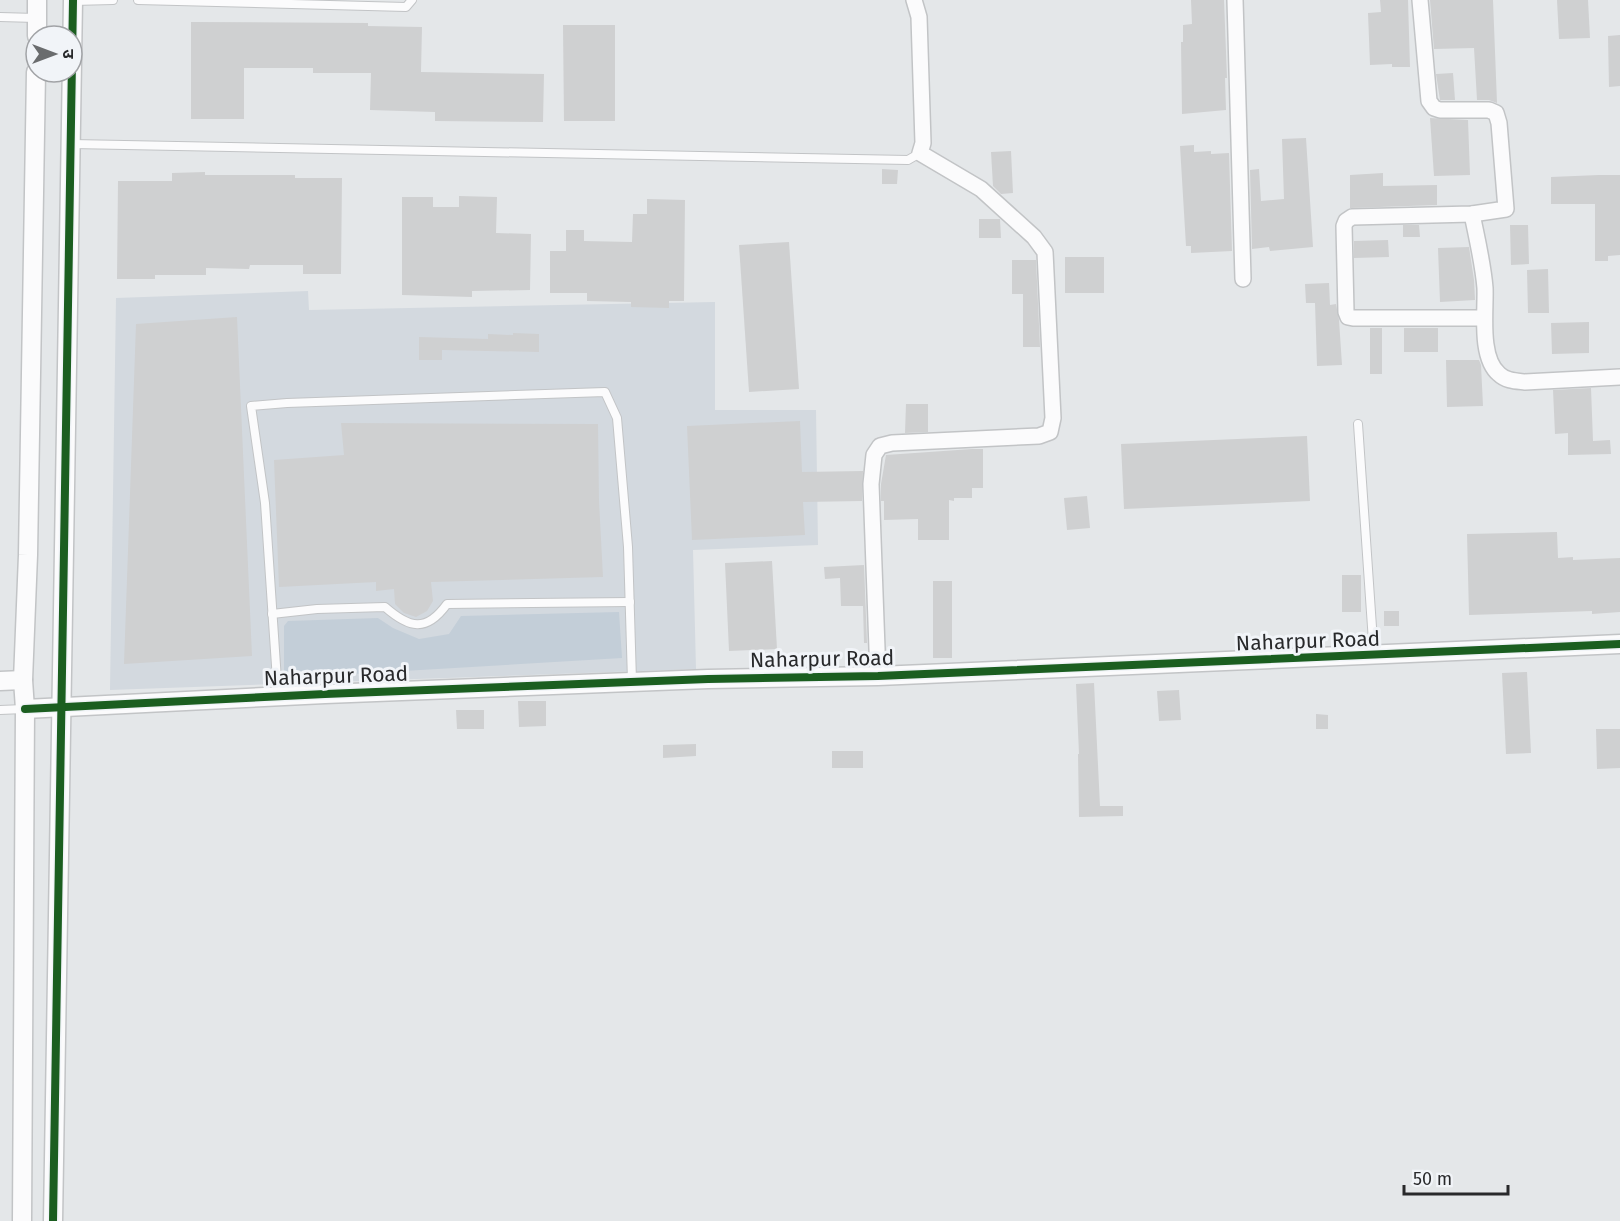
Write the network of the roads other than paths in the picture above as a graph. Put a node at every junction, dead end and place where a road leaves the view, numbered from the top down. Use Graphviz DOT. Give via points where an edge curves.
graph roads {
  1 [pos="74,0"];
  2 [pos="113,0"];
  3 [pos="138,0"];
  4 [pos="412,0"];
  5 [pos="914,0"];
  6 [pos="1235,0"];
  7 [pos="1420,0"];
  8 [pos="0,17"];
  9 [pos="37,18"];
  10 [pos="36,84"];
  11 [pos="72,144"];
  12 [pos="920,153"];
  13 [pos="1472,214"];
  14 [pos="1243,279"];
  15 [pos="1484,318"];
  16 [pos="1620,377"];
  17 [pos="1358,424"];
  18 [pos="630,602"];
  19 [pos="272,614"];
  20 [pos="1620,644"];
  21 [pos="1374,656"];
  22 [pos="878,676"];
  23 [pos="24,680"];
  24 [pos="0,681"];
  25 [pos="632,682"];
  26 [pos="278,696"];
  27 [pos="62,707"];
  28 [pos="25,709"];
  29 [pos="0,710"];
  30 [pos="22,1221"];
  31 [pos="53,1221"];
  1 -- 2 [label="lane"];
  1 -- 11 [label="street"];
  3 -- 4 [label="lane" via="406,7"];
  5 -- 12 [label="street" via="920,29"];
  6 -- 14 [label="street"];
  7 -- 13 [label="street" via="1429,101 1434,108 1496,112 1499,123 1506,209"];
  8 -- 9 [label="lane"];
  10 -- 23 [label="street"];
  11 -- 12 [label="lane" via="908,160"];
  11 -- 27 [label="street"];
  12 -- 22 [label="street" via="981,189 1045,252 1053,417 1050,432 1039,436 880,446 874,455 871,484"];
  13 -- 15 [label="street" via="1482,260"];
  13 -- 15 [label="street" via="1359,217 1346,221 1346,307 1348,317 1353,318"];
  15 -- 16 [label="street" via="1491,362 1498,374 1510,381"];
  17 -- 21 [label="lane"];
  18 -- 19 [label="lane" via="447,604 436,619 412,624 385,607"];
  18 -- 19 [label="lane" via="617,418 604,392 590,392 251,406 265,503"];
  18 -- 25 [label="lane"];
  19 -- 26 [label="lane"];
  20 -- 21 [label="street, Naharpur Road"];
  21 -- 22 [label="street, Naharpur Road"];
  22 -- 25 [label="street, Naharpur Road"];
  23 -- 24 [label="street"];
  23 -- 28 [label="street"];
  25 -- 26 [label="street, Naharpur Road"];
  26 -- 27 [label="street, Naharpur Road"];
  27 -- 28 [label="street, Naharpur Road"];
  27 -- 31 [label="street"];
  28 -- 29 [label="lane, Naharpur Road"];
  28 -- 30 [label="street"];
}
